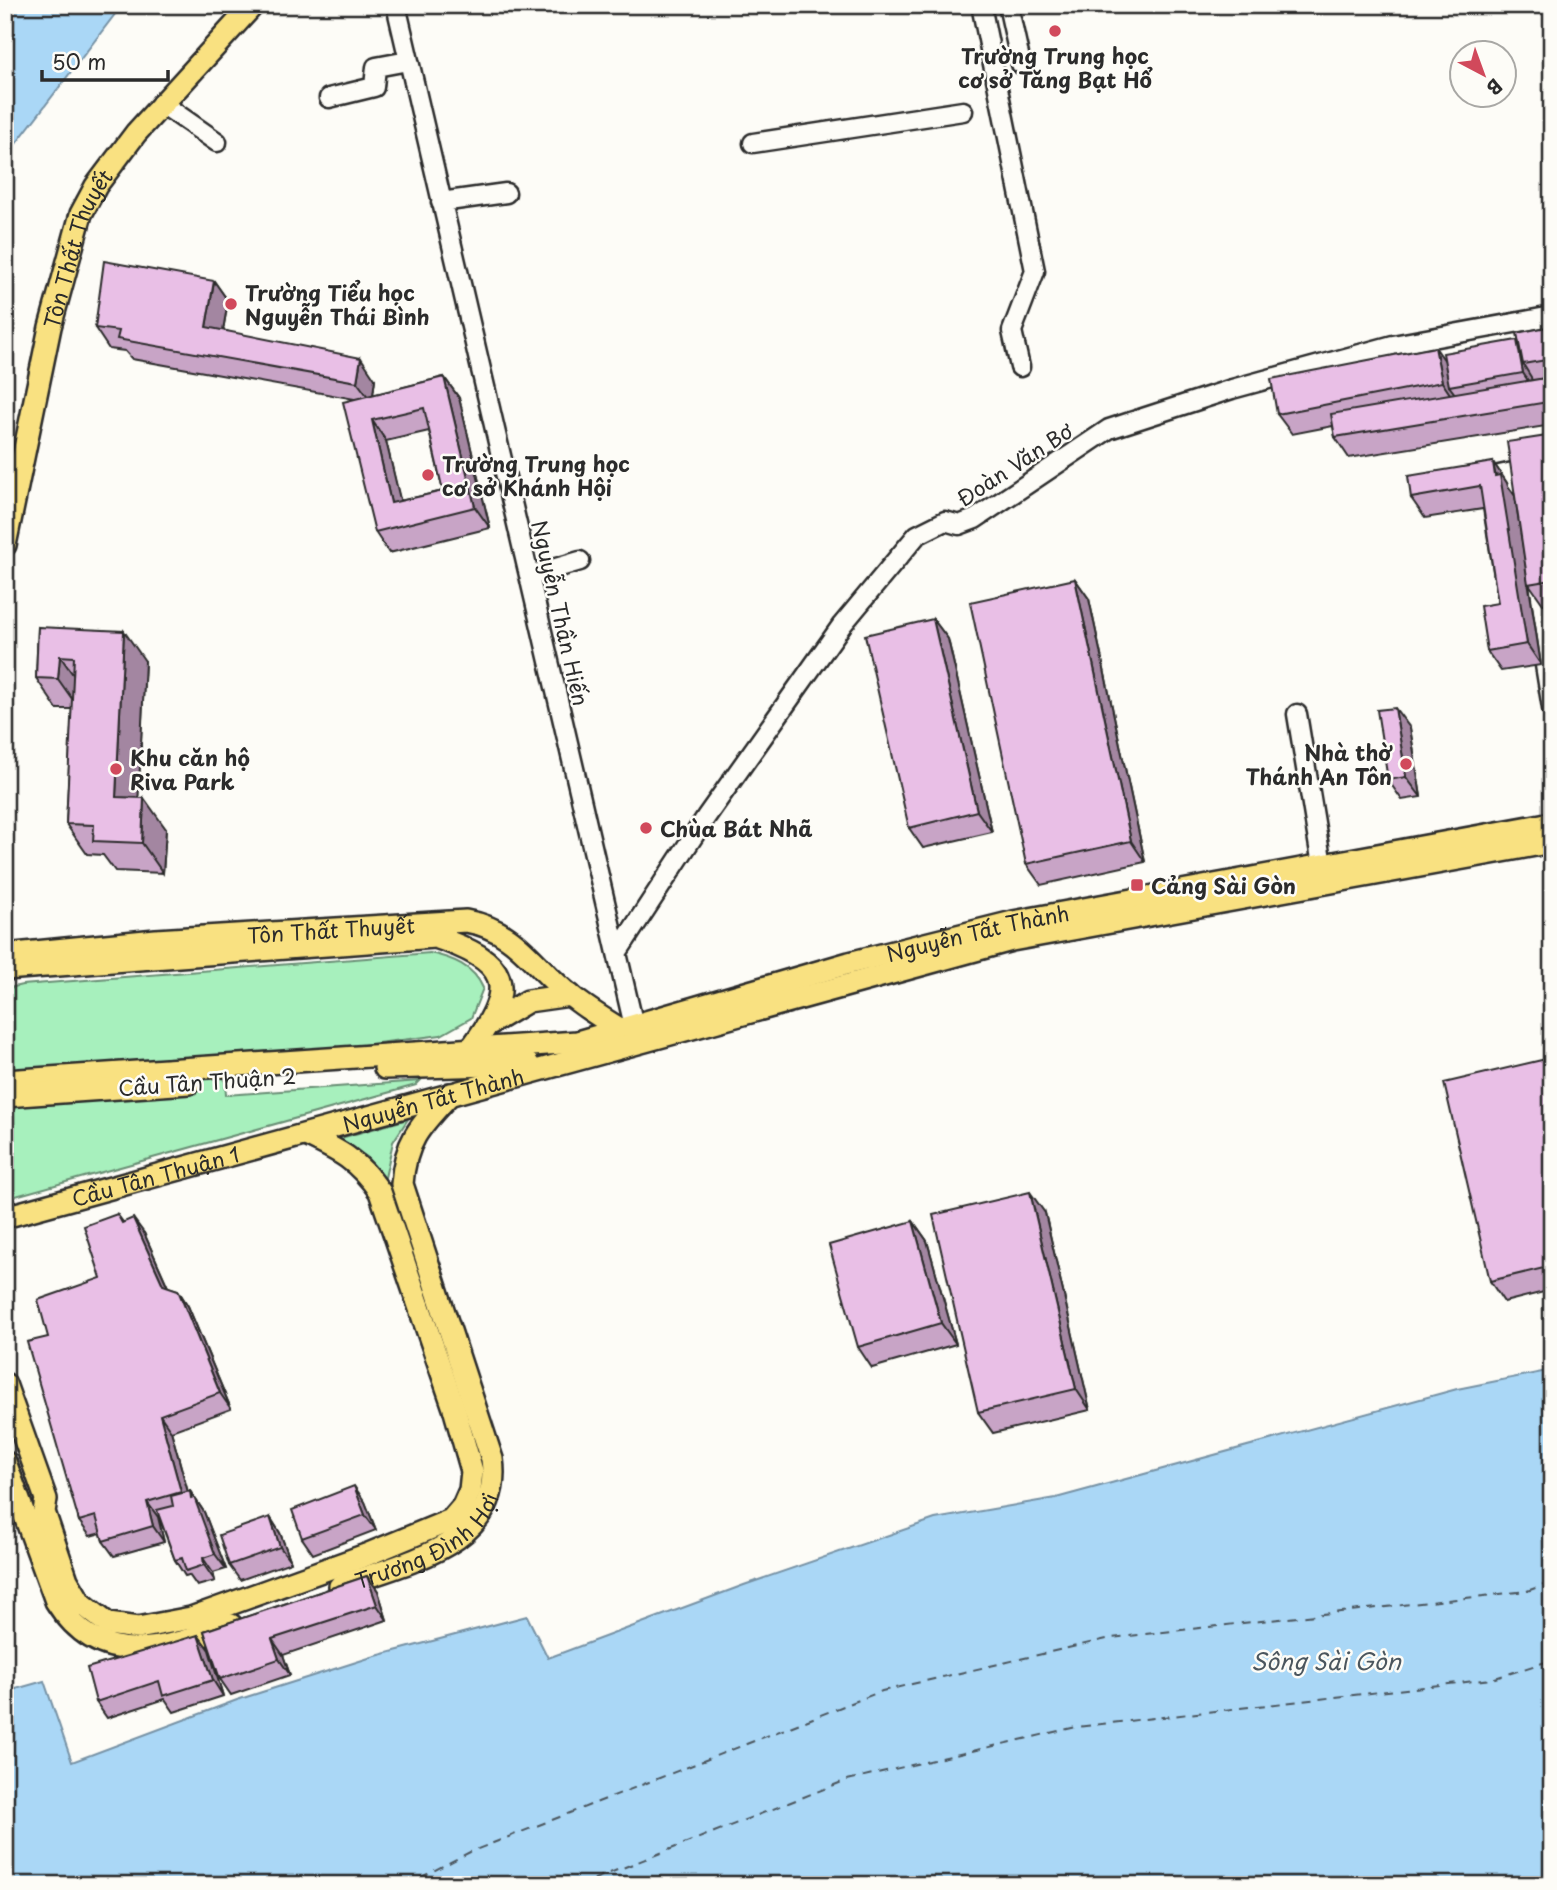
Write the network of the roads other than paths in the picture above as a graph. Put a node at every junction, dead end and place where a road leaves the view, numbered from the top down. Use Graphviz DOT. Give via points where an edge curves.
graph roads {
  1 [pos="253,5"];
  2 [pos="396,5"];
  3 [pos="981,5"];
  4 [pos="1009,5"];
  5 [pos="408,61"];
  6 [pos="1021,64"];
  7 [pos="329,98"];
  8 [pos="161,103"];
  9 [pos="963,111"];
  10 [pos="217,142"];
  11 [pos="753,143"];
  12 [pos="506,193"];
  13 [pos="441,202"];
  14 [pos="1552,316"];
  15 [pos="1020,367"];
  16 [pos="1463,483"];
  17 [pos="1521,512"];
  18 [pos="5,545"];
  19 [pos="1527,553"];
  20 [pos="580,561"];
  21 [pos="529,576"];
  22 [pos="1552,708"];
  23 [pos="1297,714"];
  24 [pos="1552,823"];
  25 [pos="1552,842"];
  26 [pos="1322,865"];
  27 [pos="617,953"];
  28 [pos="5,955"];
  29 [pos="5,969"];
  30 [pos="569,995"];
  31 [pos="489,1025"];
  32 [pos="627,1028"];
  33 [pos="472,1047"];
  34 [pos="409,1059"];
  35 [pos="562,1063"];
  36 [pos="5,1082"];
  37 [pos="452,1093"];
  38 [pos="5,1096"];
  39 [pos="306,1135"];
  40 [pos="5,1217"];
  41 [pos="435,1351"];
  42 [pos="461,1359"];
  43 [pos="5,1384"];
  44 [pos="5,1424"];
  45 [pos="5,1462"];
  46 [pos="44,1512"];
  47 [pos="178,1632"];
  1 -- 8 [label="main road, Tôn Thất Thuyết"];
  2 -- 5 [label="street, Nguyễn Thần Hiến"];
  3 -- 15 [label="street" via="1035,271 1012,331"];
  4 -- 6 [label="street"];
  5 -- 7 [label="street" via="376,67 374,88"];
  5 -- 13 [label="street, Nguyễn Thần Hiến"];
  8 -- 10 [label="street"];
  8 -- 18 [label="main road, Tôn Thất Thuyết" via="96,186 81,214 50,327"];
  9 -- 11 [label="street"];
  12 -- 13 [label="street"];
  13 -- 21 [label="street, Nguyễn Thần Hiến"];
  14 -- 27 [label="street, Đoàn Văn Bơ" via="1393,345 1109,429 975,519 960,525 945,521 917,535 842,625 706,817"];
  16 -- 17 [label="street" via="1513,472"];
  19 -- 22 [label="street"];
  20 -- 21 [label="street"];
  21 -- 27 [label="street, Nguyễn Thần Hiến"];
  23 -- 26 [label="street"];
  24 -- 26 [label="main road, Nguyễn Tất Thành"];
  25 -- 35 [label="main road, Nguyễn Tất Thành" via="1012,940"];
  26 -- 32 [label="main road, Nguyễn Tất Thành" via="1001,925 849,963"];
  27 -- 32 [label="street, Nguyễn Thần Hiến"];
  28 -- 30 [label="main road, Tôn Thất Thuyết" via="156,940 466,921 510,937"];
  29 -- 31 [label="main road, Tôn Thất Thuyết" via="435,937 475,955 496,972 500,1000"];
  30 -- 31 [label="main road" via="528,1001"];
  30 -- 32 [label="main road, Tôn Thất Thuyết"];
  31 -- 33 [label="main road"];
  32 -- 33 [label="main road, Nguyễn Tất Thành" via="577,1042"];
  33 -- 34 [label="main road, Nguyễn Tất Thành"];
  34 -- 35 [label="main road, Nguyễn Tất Thành"];
  34 -- 36 [label="main road, Cầu Tân Thuận 2"];
  34 -- 38 [label="main road, Cầu Tân Thuận 2"];
  35 -- 37 [label="main road, Nguyễn Tất Thành"];
  37 -- 39 [label="main road, Nguyễn Tất Thành"];
  37 -- 42 [label="main road, Trương Đình Hợi" via="421,1126 404,1157 402,1184"];
  39 -- 40 [label="main road, Cầu Tân Thuận 1"];
  39 -- 41 [label="main road, Trương Đình Hợi" via="346,1154 366,1171 380,1192"];
  41 -- 42 [label="main road"];
  41 -- 47 [label="main road, Trương Đình Hợi" via="472,1471 463,1506 451,1520"];
  42 -- 47 [label="main road, Trương Đình Hợi" via="495,1479 484,1513 471,1530 391,1567"];
  43 -- 46 [label="main road, Trương Đình Hợi" via="46,1499"];
  44 -- 46 [label="main road, Trương Đình Hợi" via="34,1504"];
  45 -- 47 [label="main road, Trương Đình Hợi" via="47,1581 67,1618 113,1649 134,1651"];
  46 -- 47 [label="main road, Trương Đình Hợi" via="67,1580 89,1611 108,1624"];
}
